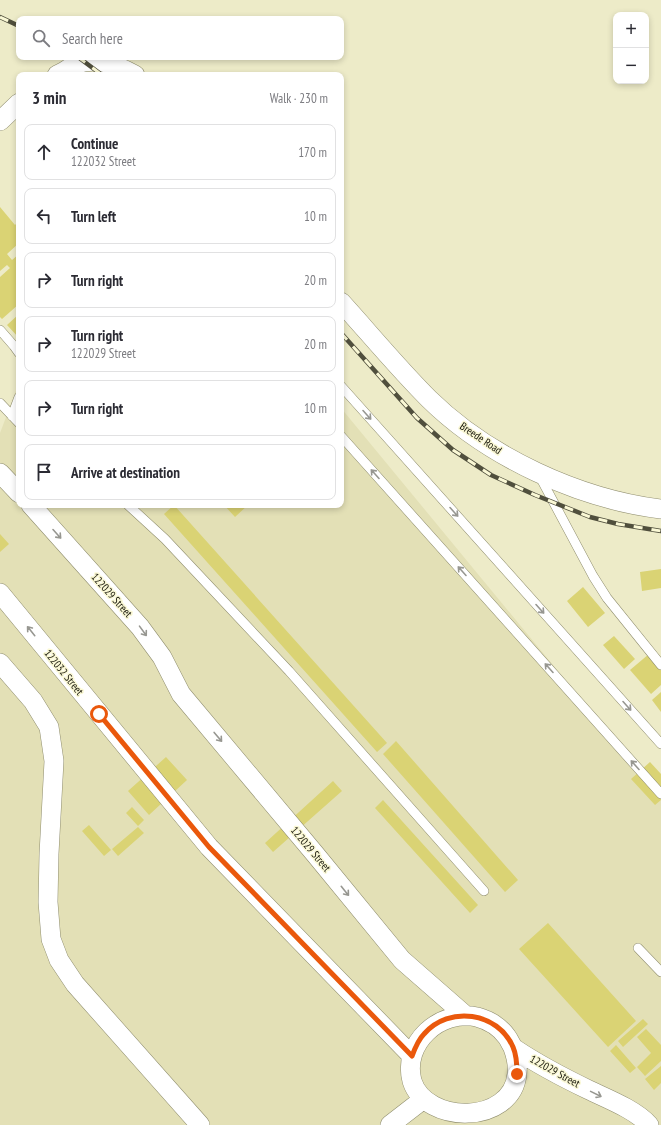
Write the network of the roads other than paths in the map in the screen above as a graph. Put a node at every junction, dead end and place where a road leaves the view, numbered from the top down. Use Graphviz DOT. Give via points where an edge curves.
graph roads {
  1 [pos="62,72"];
  2 [pos="129,72"];
  3 [pos="16,107"];
  4 [pos="0,121"];
  5 [pos="344,305"];
  6 [pos="0,330"];
  7 [pos="16,349"];
  8 [pos="344,389"];
  9 [pos="0,403"];
  10 [pos="16,405"];
  11 [pos="12,416"];
  12 [pos="16,420"];
  13 [pos="344,439"];
  14 [pos="0,473"];
  15 [pos="538,474"];
  16 [pos="16,490"];
  17 [pos="34,508"];
  18 [pos="131,508"];
  19 [pos="661,509"];
  20 [pos="0,593"];
  21 [pos="0,664"];
  22 [pos="661,665"];
  23 [pos="661,744"];
  24 [pos="661,794"];
  25 [pos="484,891"];
  26 [pos="638,948"];
  27 [pos="661,972"];
  28 [pos="466,1016"];
  29 [pos="513,1048"];
  30 [pos="412,1056"];
  31 [pos="421,1101"];
  32 [pos="475,1124"];
  33 [pos="200,1125"];
  34 [pos="390,1125"];
  35 [pos="649,1125"];
  1 -- 2 [label="street" via="77,64 99,61 119,66"];
  3 -- 4 [label="street"];
  5 -- 15 [label="street, Breede Road" via="430,399 484,442"];
  6 -- 7 [label="lane"];
  8 -- 23 [label="lane, one-way"];
  9 -- 11 [label="lane"];
  10 -- 11 [label="lane"];
  11 -- 12 [label="lane"];
  24 -- 13 [label="lane, one-way"];
  14 -- 16 [label="street"];
  15 -- 19 [label="street, Breede Road" via="586,492"];
  15 -- 22 [label="lane" via="607,598"];
  17 -- 28 [label="street, 122029 Street, one-way" via="140,627 162,657 181,694 402,960"];
  18 -- 25 [label="lane" via="165,539 289,671"];
  30 -- 20 [label="street, 122032 Street, one-way" via="209,847"];
  21 -- 33 [label="street" via="33,701 49,727 54,761 48,854 48,902 51,939 59,960 76,984"];
  26 -- 27 [label="lane"];
  28 -- 29 [label="street, 122029 Street" via="478,1017 499,1028"];
  28 -- 30 [label="street" via="454,1016 432,1026 420,1039"];
  29 -- 32 [label="street" via="517,1061 514,1088 499,1110"];
  29 -- 35 [label="street, 122029 Street, one-way" via="556,1074 628,1110"];
  30 -- 31 [label="street" via="411,1080"];
  31 -- 32 [label="street" via="429,1110 450,1122"];
  31 -- 34 [label="street"];
}
